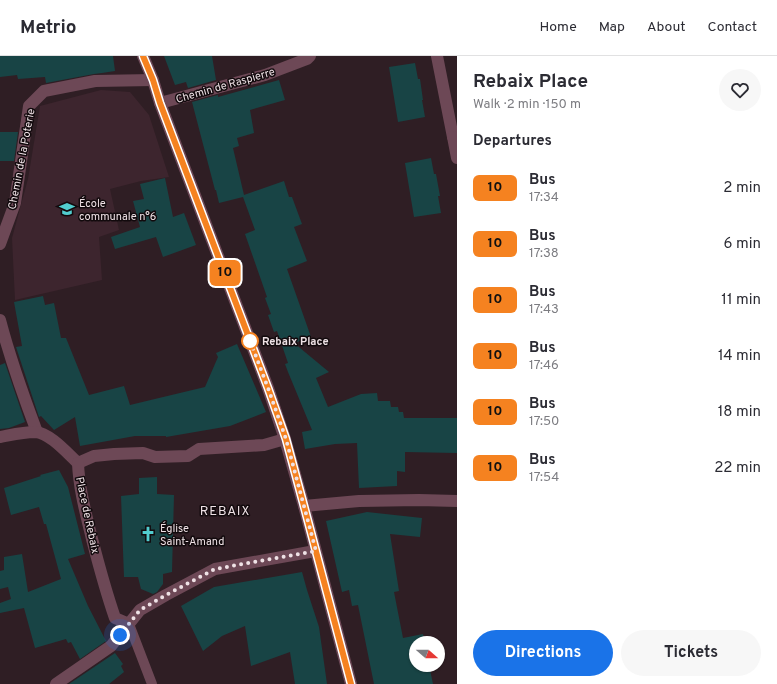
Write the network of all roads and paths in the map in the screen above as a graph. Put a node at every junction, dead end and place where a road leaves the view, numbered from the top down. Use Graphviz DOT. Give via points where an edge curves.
graph roads {
  1 [pos="143,56"];
  2 [pos="310,56"];
  3 [pos="437,56"];
  4 [pos="153,80"];
  5 [pos="160,103"];
  6 [pos="455,137"];
  7 [pos="457,158"];
  8 [pos="0,244"];
  9 [pos="0,320"];
  10 [pos="36,432"];
  11 [pos="0,437"];
  12 [pos="286,439"];
  13 [pos="78,463"];
  14 [pos="457,501"];
  15 [pos="304,506"];
  16 [pos="316,551"];
  17 [pos="129,624"];
  18 [pos="56,684"];
  19 [pos="152,684"];
  20 [pos="351,684"];
  1 -- 4 [label="street"];
  2 -- 5 [label="street, Chemin de Raspierre" via="265,75"];
  3 -- 6 [label="street"];
  4 -- 5 [label="street"];
  4 -- 8 [label="street, Chemin de la Poterie" via="95,81 44,91 29,106 15,203"];
  5 -- 12 [label="street"];
  6 -- 7 [label="street"];
  9 -- 10 [label="street"];
  10 -- 11 [label="street"];
  10 -- 13 [label="street" via="61,447"];
  12 -- 13 [label="street, Place de Rebaix" via="264,445 199,449 188,456 114,454 94,456"];
  12 -- 15 [label="street"];
  13 -- 17 [label="street, Place de Rebaix" via="84,505 106,595 115,618"];
  14 -- 15 [label="street" via="359,501"];
  15 -- 16 [label="street"];
  16 -- 17 [label="street" via="215,569 140,610"];
  16 -- 20 [label="street"];
  17 -- 18 [label="street" via="111,646"];
  17 -- 19 [label="lane"];
}
